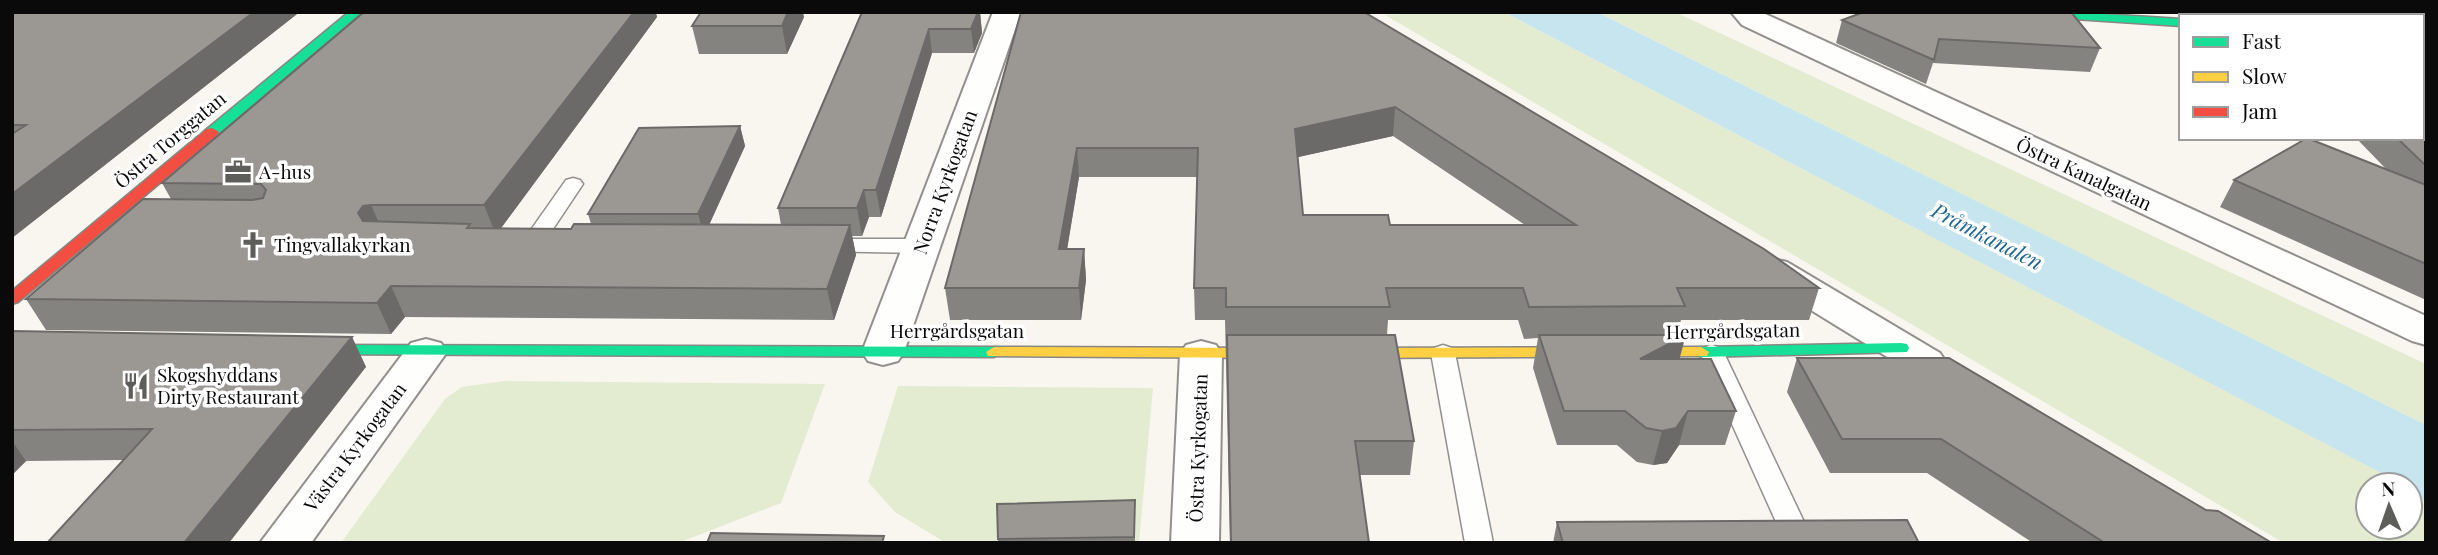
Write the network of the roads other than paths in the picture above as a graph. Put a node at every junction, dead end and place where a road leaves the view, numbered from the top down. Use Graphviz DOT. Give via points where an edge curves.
graph roads {
  1 [pos="356,12"];
  2 [pos="1007,12"];
  3 [pos="1745,12"];
  4 [pos="2014,12"];
  5 [pos="2179,23"];
  6 [pos="573,184"];
  7 [pos="106,221"];
  8 [pos="133,221"];
  9 [pos="505,244"];
  10 [pos="532,244"];
  11 [pos="560,244"];
  12 [pos="796,246"];
  13 [pos="921,246"];
  14 [pos="1750,256"];
  15 [pos="12,299"];
  16 [pos="2426,332"];
  17 [pos="1901,348"];
  18 [pos="288,350"];
  19 [pos="426,352"];
  20 [pos="883,352"];
  21 [pos="1295,353"];
  22 [pos="1336,353"];
  23 [pos="1443,353"];
  24 [pos="1712,353"];
  25 [pos="1201,354"];
  26 [pos="1949,377"];
  27 [pos="1790,524"];
  28 [pos="284,543"];
  29 [pos="1195,543"];
  30 [pos="1479,543"];
  1 -- 7 [label="street, Östra Torggatan"];
  2 -- 13 [label="street, Norra Kyrkogatan"];
  3 -- 16 [label="street, Östra Kanalgatan"];
  4 -- 5 [label="street"];
  6 -- 10 [label="lane"];
  7 -- 8 [label="lane"];
  7 -- 15 [label="street, Östra Torggatan"];
  9 -- 10 [label="lane"];
  10 -- 11 [label="lane"];
  12 -- 13 [label="lane"];
  13 -- 20 [label="street, Norra Kyrkogatan"];
  14 -- 17 [label="street"];
  17 -- 24 [label="street, Herrgårdsgatan"];
  17 -- 26 [label="street"];
  18 -- 19 [label="street, Herrgårdsgatan"];
  19 -- 20 [label="street, Herrgårdsgatan"];
  19 -- 28 [label="street, Västra Kyrkogatan"];
  20 -- 25 [label="street, Herrgårdsgatan"];
  21 -- 25 [label="street, Herrgårdsgatan"];
  22 -- 23 [label="street, Herrgårdsgatan"];
  23 -- 24 [label="street, Herrgårdsgatan"];
  23 -- 30 [label="lane"];
  24 -- 27 [label="lane"];
  25 -- 29 [label="street, Östra Kyrkogatan"];
}
